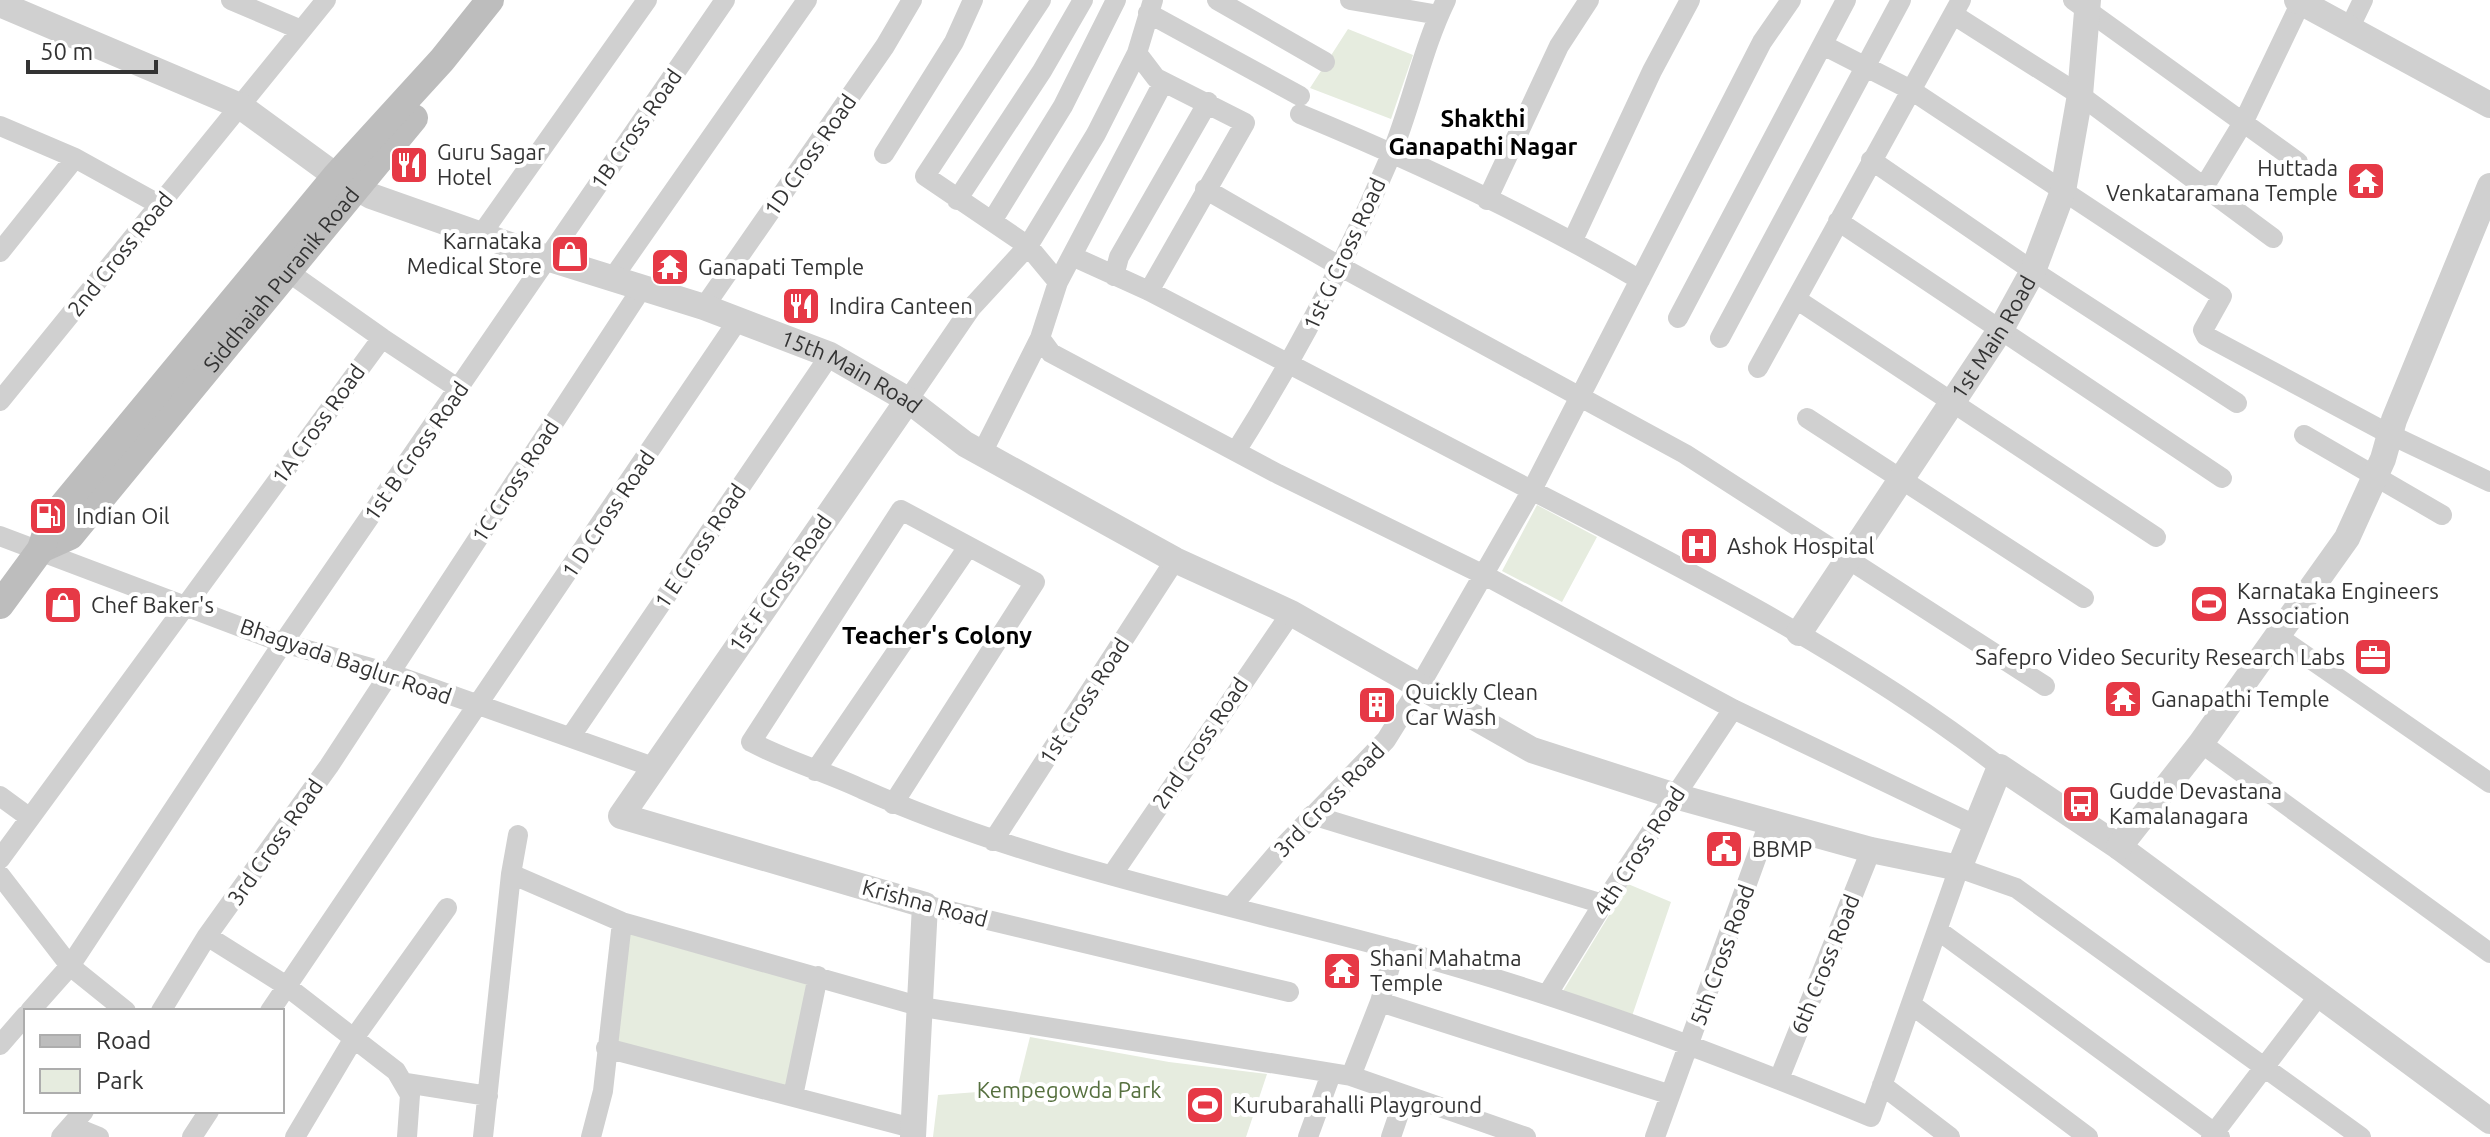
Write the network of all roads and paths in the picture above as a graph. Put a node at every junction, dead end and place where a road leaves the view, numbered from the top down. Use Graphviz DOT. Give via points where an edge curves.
graph roads {
  1 [pos="231,0"];
  2 [pos="326,0"];
  3 [pos="490,0"];
  4 [pos="511,0"];
  5 [pos="647,0"];
  6 [pos="725,0"];
  7 [pos="807,0"];
  8 [pos="912,0"];
  9 [pos="973,0"];
  10 [pos="1041,0"];
  11 [pos="1083,0"];
  12 [pos="1116,0"];
  13 [pos="1217,0"];
  14 [pos="1350,0"];
  15 [pos="1589,0"];
  16 [pos="1690,0"];
  17 [pos="1791,0"];
  18 [pos="1846,0"];
  19 [pos="1901,0"];
  20 [pos="2363,0"];
  21 [pos="2299,1"];
  22 [pos="2083,3"];
  23 [pos="0,4"];
  24 [pos="1150,6"];
  25 [pos="1442,7"];
  26 [pos="1958,7"];
  27 [pos="2349,29"];
  28 [pos="301,30"];
  29 [pos="1823,45"];
  30 [pos="1137,53"];
  31 [pos="1325,62"];
  32 [pos="1866,66"];
  33 [pos="1163,83"];
  34 [pos="1911,90"];
  35 [pos="2080,95"];
  36 [pos="1208,102"];
  37 [pos="2490,105"];
  38 [pos="240,106"];
  39 [pos="2244,121"];
  40 [pos="0,126"];
  41 [pos="1392,152"];
  42 [pos="884,154"];
  43 [pos="75,158"];
  44 [pos="1871,160"];
  45 [pos="2298,162"];
  46 [pos="345,182"];
  47 [pos="2490,186"];
  48 [pos="2204,187"];
  49 [pos="1205,189"];
  50 [pos="2063,191"];
  51 [pos="957,200"];
  52 [pos="1487,200"];
  53 [pos="160,205"];
  54 [pos="992,221"];
  55 [pos="1838,221"];
  56 [pos="2482,229"];
  57 [pos="480,236"];
  58 [pos="2273,238"];
  59 [pos="1573,240"];
  60 [pos="1028,246"];
  61 [pos="0,252"];
  62 [pos="1074,257"];
  63 [pos="547,258"];
  64 [pos="1341,267"];
  65 [pos="287,271"];
  66 [pos="2033,271"];
  67 [pos="1114,276"];
  68 [pos="612,279"];
  69 [pos="1640,280"];
  70 [pos="1058,282"];
  71 [pos="642,288"];
  72 [pos="1149,291"];
  73 [pos="1796,299"];
  74 [pos="704,307"];
  75 [pos="1678,318"];
  76 [pos="738,320"];
  77 [pos="2001,329"];
  78 [pos="382,338"];
  79 [pos="1040,338"];
  80 [pos="1720,338"];
  81 [pos="830,355"];
  82 [pos="1291,364"];
  83 [pos="1758,368"];
  84 [pos="459,389"];
  85 [pos="1580,395"];
  86 [pos="908,400"];
  87 [pos="0,401"];
  88 [pos="1952,401"];
  89 [pos="2237,403"];
  90 [pos="1807,418"];
  91 [pos="2389,434"];
  92 [pos="2304,435"];
  93 [pos="1236,451"];
  94 [pos="982,453"];
  95 [pos="2375,477"];
  96 [pos="2222,478"];
  97 [pos="1901,479"];
  98 [pos="2490,482"];
  99 [pos="1532,490"];
  100 [pos="2442,515"];
  101 [pos="0,536"];
  102 [pos="2156,537"];
  103 [pos="968,547"];
  104 [pos="41,549"];
  105 [pos="1848,559"];
  106 [pos="1175,560"];
  107 [pos="1486,576"];
  108 [pos="2084,598"];
  109 [pos="186,604"];
  110 [pos="0,605"];
  111 [pos="1291,613"];
  112 [pos="1799,633"];
  113 [pos="2277,636"];
  114 [pos="283,643"];
  115 [pos="389,673"];
  116 [pos="2045,686"];
  117 [pos="1419,687"];
  118 [pos="478,707"];
  119 [pos="1733,709"];
  120 [pos="571,736"];
  121 [pos="2201,743"];
  122 [pos="653,767"];
  123 [pos="2000,767"];
  124 [pos="815,771"];
  125 [pos="2490,783"];
  126 [pos="0,796"];
  127 [pos="1675,796"];
  128 [pos="893,804"];
  129 [pos="1312,815"];
  130 [pos="30,818"];
  131 [pos="1770,820"];
  132 [pos="1975,825"];
  133 [pos="518,835"];
  134 [pos="993,841"];
  135 [pos="2119,847"];
  136 [pos="1871,850"];
  137 [pos="0,859"];
  138 [pos="1959,868"];
  139 [pos="511,874"];
  140 [pos="0,875"];
  141 [pos="1112,875"];
  142 [pos="1603,904"];
  143 [pos="925,905"];
  144 [pos="1231,907"];
  145 [pos="447,908"];
  146 [pos="622,922"];
  147 [pos="1939,931"];
  148 [pos="207,936"];
  149 [pos="1395,949"];
  150 [pos="2490,953"];
  151 [pos="70,966"];
  152 [pos="818,976"];
  153 [pos="285,985"];
  154 [pos="1289,992"];
  155 [pos="2320,994"];
  156 [pos="1547,995"];
  157 [pos="1380,1002"];
  158 [pos="1912,1005"];
  159 [pos="922,1007"];
  160 [pos="32,1009"];
  161 [pos="124,1009"];
  162 [pos="162,1009"];
  163 [pos="271,1009"];
  164 [pos="24,1018"];
  165 [pos="354,1038"];
  166 [pos="1690,1044"];
  167 [pos="0,1045"];
  168 [pos="606,1048"];
  169 [pos="2264,1065"];
  170 [pos="1341,1075"];
  171 [pos="1779,1079"];
  172 [pos="406,1083"];
  173 [pos="1882,1085"];
  174 [pos="1668,1094"];
  175 [pos="488,1096"];
  176 [pos="793,1096"];
  177 [pos="1405,1096"];
  178 [pos="208,1113"];
  179 [pos="2490,1121"];
  180 [pos="72,1125"];
  181 [pos="1489,1131"];
  182 [pos="912,1133"];
  183 [pos="2215,1136"];
  184 [pos="99,1137"];
  185 [pos="192,1137"];
  186 [pos="295,1137"];
  187 [pos="407,1137"];
  188 [pos="483,1137"];
  189 [pos="591,1137"];
  190 [pos="1308,1137"];
  191 [pos="1391,1137"];
  192 [pos="1526,1137"];
  193 [pos="1655,1137"];
  194 [pos="1950,1137"];
  195 [pos="2088,1137"];
  196 [pos="2361,1137"];
  1 -- 28 [label="street"];
  2 -- 28 [label="street, 2nd Cross Road"];
  3 -- 46 [label="main road, Siddhaiah Puranik Road"];
  4 -- 46 [label="main road, Siddhaiah Puranik Road"];
  5 -- 57 [label="street"];
  6 -- 63 [label="street, 1B Cross Road"];
  7 -- 68 [label="street"];
  8 -- 74 [label="street, 1D Cross Road"];
  9 -- 42 [label="street" via="954,42"];
  10 -- 51 [label="street" via="925,176"];
  11 -- 51 [label="street"];
  12 -- 54 [label="street" via="1063,106"];
  13 -- 31 [label="street"];
  14 -- 25 [label="street"];
  15 -- 52 [label="street" via="1559,46"];
  16 -- 59 [label="street"];
  17 -- 69 [label="street, 3rd Cross Road" via="1762,42"];
  18 -- 29 [label="street"];
  19 -- 32 [label="street"];
  20 -- 27 [label="street"];
  21 -- 27 [label="street"];
  21 -- 39 [label="street"];
  22 -- 35 [label="street, 1st Main Road"];
  22 -- 39 [label="street"];
  23 -- 38 [label="street, 15th Main Road"];
  24 -- 30 [label="street"];
  24 -- 41 [label="street" via="1300,105"];
  25 -- 41 [label="street, 1st G Cross Road"];
  26 -- 34 [label="street"];
  26 -- 35 [label="street"];
  27 -- 37 [label="street"];
  28 -- 38 [label="street, 2nd Cross Road"];
  29 -- 32 [label="street"];
  29 -- 75 [label="street"];
  30 -- 33 [label="street"];
  30 -- 60 [label="street" via="1096,134"];
  32 -- 34 [label="street"];
  32 -- 80 [label="street"];
  33 -- 36 [label="street"];
  33 -- 62 [label="street"];
  34 -- 44 [label="street"];
  34 -- 50 [label="street"];
  35 -- 48 [label="street"];
  35 -- 50 [label="street, 1st Main Road"];
  36 -- 49 [label="street" via="1245,123"];
  36 -- 67 [label="street" via="1119,257"];
  38 -- 46 [label="street, 15th Main Road"];
  38 -- 53 [label="street, 2nd Cross Road"];
  39 -- 45 [label="street"];
  39 -- 48 [label="street"];
  40 -- 43 [label="street"];
  41 -- 52 [label="street"];
  41 -- 64 [label="street, 1st G Cross Road"];
  43 -- 53 [label="street"];
  43 -- 61 [label="street"];
  44 -- 55 [label="street"];
  44 -- 66 [label="street"];
  46 -- 57 [label="street, 15th Main Road"];
  46 -- 65 [label="main road, Siddhaiah Puranik Road"];
  46 -- 104 [label="main road, Siddhaiah Puranik Road" via="50,521"];
  47 -- 56 [label="street"];
  48 -- 58 [label="street"];
  49 -- 64 [label="street"];
  49 -- 72 [label="street"];
  50 -- 66 [label="street, 1st Main Road"];
  50 -- 91 [label="street" via="2222,296 2203,330 2206,336"];
  51 -- 54 [label="street"];
  52 -- 59 [label="street"];
  53 -- 87 [label="street, 2nd Cross Road"];
  54 -- 60 [label="street"];
  55 -- 73 [label="street"];
  55 -- 77 [label="street"];
  56 -- 91 [label="street"];
  57 -- 63 [label="street, 15th Main Road"];
  59 -- 69 [label="street"];
  60 -- 70 [label="street"];
  60 -- 86 [label="street" via="971,308"];
  62 -- 67 [label="street"];
  62 -- 70 [label="street"];
  63 -- 68 [label="street, 15th Main Road"];
  63 -- 84 [label="street, 1st B Cross Road"];
  64 -- 82 [label="street, 1st G Cross Road"];
  64 -- 85 [label="street"];
  65 -- 78 [label="street"];
  65 -- 104 [label="main road, Siddhaiah Puranik Road" via="70,536"];
  66 -- 77 [label="street, 1st Main Road"];
  66 -- 89 [label="street"];
  67 -- 72 [label="street"];
  68 -- 71 [label="street, 15th Main Road"];
  69 -- 85 [label="street, 3rd Cross Road"];
  70 -- 79 [label="street"];
  71 -- 74 [label="street, 15th Main Road"];
  71 -- 115 [label="street, 1C Cross Road"];
  72 -- 82 [label="street"];
  73 -- 83 [label="street"];
  73 -- 88 [label="street"];
  74 -- 76 [label="street, 15th Main Road"];
  76 -- 81 [label="street, 15th Main Road"];
  76 -- 118 [label="street, 1 D Cross Road"];
  77 -- 88 [label="street, 1st Main Road"];
  77 -- 96 [label="street"];
  78 -- 84 [label="street"];
  78 -- 109 [label="street, 1A Cross Road"];
  79 -- 93 [label="street" via="1051,353"];
  79 -- 94 [label="street"];
  81 -- 86 [label="street, 15th Main Road"];
  81 -- 120 [label="street, 1 E Cross Road"];
  82 -- 93 [label="street, 1st G Cross Road"];
  82 -- 99 [label="street"];
  84 -- 114 [label="street, 1st B Cross Road"];
  85 -- 99 [label="street, 3rd Cross Road"];
  85 -- 105 [label="street" via="1685,454"];
  86 -- 94 [label="street, 15th Main Road"];
  86 -- 122 [label="street, 1st F Cross Road"];
  88 -- 97 [label="street, 1st Main Road"];
  88 -- 102 [label="street"];
  90 -- 97 [label="street"];
  91 -- 95 [label="street"];
  91 -- 98 [label="street"];
  92 -- 95 [label="street"];
  93 -- 107 [label="street"];
  94 -- 106 [label="street, 15th Main Road"];
  95 -- 100 [label="street"];
  95 -- 113 [label="street" via="2347,538"];
  97 -- 105 [label="street, 1st Main Road"];
  97 -- 108 [label="street"];
  99 -- 107 [label="street, 3rd Cross Road"];
  99 -- 112 [label="street"];
  101 -- 104 [label="street, Bhagyada Baglur Road"];
  103 -- 124 [label="street"];
  103 -- 124 [label="street" via="901,510 751,742"];
  103 -- 128 [label="street" via="1035,582"];
  104 -- 109 [label="street, Bhagyada Baglur Road"];
  104 -- 110 [label="main road, Siddhaiah Puranik Road"];
  105 -- 112 [label="street, 1st Main Road"];
  105 -- 116 [label="street"];
  106 -- 111 [label="street, 15th Main Road"];
  106 -- 134 [label="street, 1st Cross Road"];
  107 -- 117 [label="street, 3rd Cross Road"];
  107 -- 119 [label="street"];
  109 -- 114 [label="street, Bhagyada Baglur Road"];
  109 -- 130 [label="street, 1A Cross Road"];
  111 -- 117 [label="street, 15th Main Road"];
  111 -- 141 [label="street, 2nd Cross Road"];
  112 -- 123 [label="street"];
  113 -- 121 [label="street"];
  113 -- 125 [label="street"];
  114 -- 115 [label="street, Bhagyada Baglur Road"];
  114 -- 151 [label="street, 1st B Cross Road"];
  115 -- 118 [label="street, Bhagyada Baglur Road"];
  115 -- 148 [label="street, 3rd Cross Road"];
  117 -- 127 [label="street, 15th Main Road" via="1532,750"];
  117 -- 129 [label="street, 3rd Cross Road" via="1386,740"];
  118 -- 120 [label="street, Bhagyada Baglur Road"];
  118 -- 153 [label="street, 1 D Cross Road"];
  119 -- 127 [label="street, 4th Cross Road"];
  119 -- 132 [label="street"];
  120 -- 122 [label="street, Bhagyada Baglur Road"];
  121 -- 135 [label="street"];
  121 -- 150 [label="street"];
  122 -- 143 [label="street, Krishna Road" via="621,816"];
  123 -- 132 [label="street"];
  123 -- 135 [label="street"];
  124 -- 128 [label="street"];
  126 -- 130 [label="street"];
  127 -- 131 [label="street, 15th Main Road"];
  127 -- 142 [label="street, 4th Cross Road"];
  128 -- 134 [label="street"];
  129 -- 142 [label="street"];
  129 -- 144 [label="street, 3rd Cross Road"];
  130 -- 137 [label="street, 1A Cross Road"];
  131 -- 136 [label="street, 15th Main Road"];
  131 -- 166 [label="street, 5th Cross Road"];
  132 -- 138 [label="street"];
  133 -- 139 [label="street"];
  134 -- 141 [label="street"];
  135 -- 155 [label="street"];
  136 -- 138 [label="street, 15th Main Road"];
  136 -- 171 [label="street, 6th Cross Road"];
  138 -- 147 [label="street"];
  138 -- 169 [label="street" via="2016,888"];
  139 -- 146 [label="street"];
  139 -- 175 [label="street"];
  140 -- 151 [label="street"];
  141 -- 144 [label="street"];
  142 -- 156 [label="street, 4th Cross Road"];
  143 -- 154 [label="street, Krishna Road"];
  143 -- 159 [label="street"];
  144 -- 149 [label="street"];
  145 -- 165 [label="street"];
  146 -- 152 [label="street"];
  146 -- 168 [label="street"];
  147 -- 158 [label="street"];
  147 -- 183 [label="street"];
  148 -- 153 [label="street"];
  148 -- 162 [label="street, 3rd Cross Road"];
  149 -- 156 [label="street"];
  149 -- 157 [label="street"];
  151 -- 160 [label="street, 1st B Cross Road"];
  151 -- 161 [label="street"];
  152 -- 159 [label="street"];
  152 -- 176 [label="street"];
  153 -- 163 [label="street, 1 D Cross Road"];
  153 -- 165 [label="street"];
  155 -- 169 [label="street"];
  155 -- 179 [label="street"];
  156 -- 166 [label="street"];
  157 -- 170 [label="street"];
  157 -- 174 [label="street"];
  158 -- 173 [label="street"];
  158 -- 195 [label="street"];
  159 -- 170 [label="street"];
  159 -- 182 [label="street"];
  164 -- 167 [label="street, 1st B Cross Road"];
  165 -- 172 [label="street"];
  165 -- 186 [label="street"];
  166 -- 171 [label="street"];
  166 -- 174 [label="street, 5th Cross Road"];
  168 -- 176 [label="street"];
  168 -- 189 [label="street" via="603,1091"];
  169 -- 183 [label="street"];
  169 -- 196 [label="street"];
  170 -- 177 [label="street"];
  170 -- 190 [label="street"];
  171 -- 173 [label="street" via="1871,1117"];
  172 -- 175 [label="street"];
  172 -- 187 [label="street"];
  173 -- 194 [label="street"];
  174 -- 193 [label="street, 5th Cross Road"];
  175 -- 188 [label="street"];
  176 -- 182 [label="street"];
  177 -- 181 [label="street"];
  177 -- 191 [label="street"];
  178 -- 185 [label="street"];
  180 -- 184 [label="street"];
  181 -- 192 [label="street"];
}
